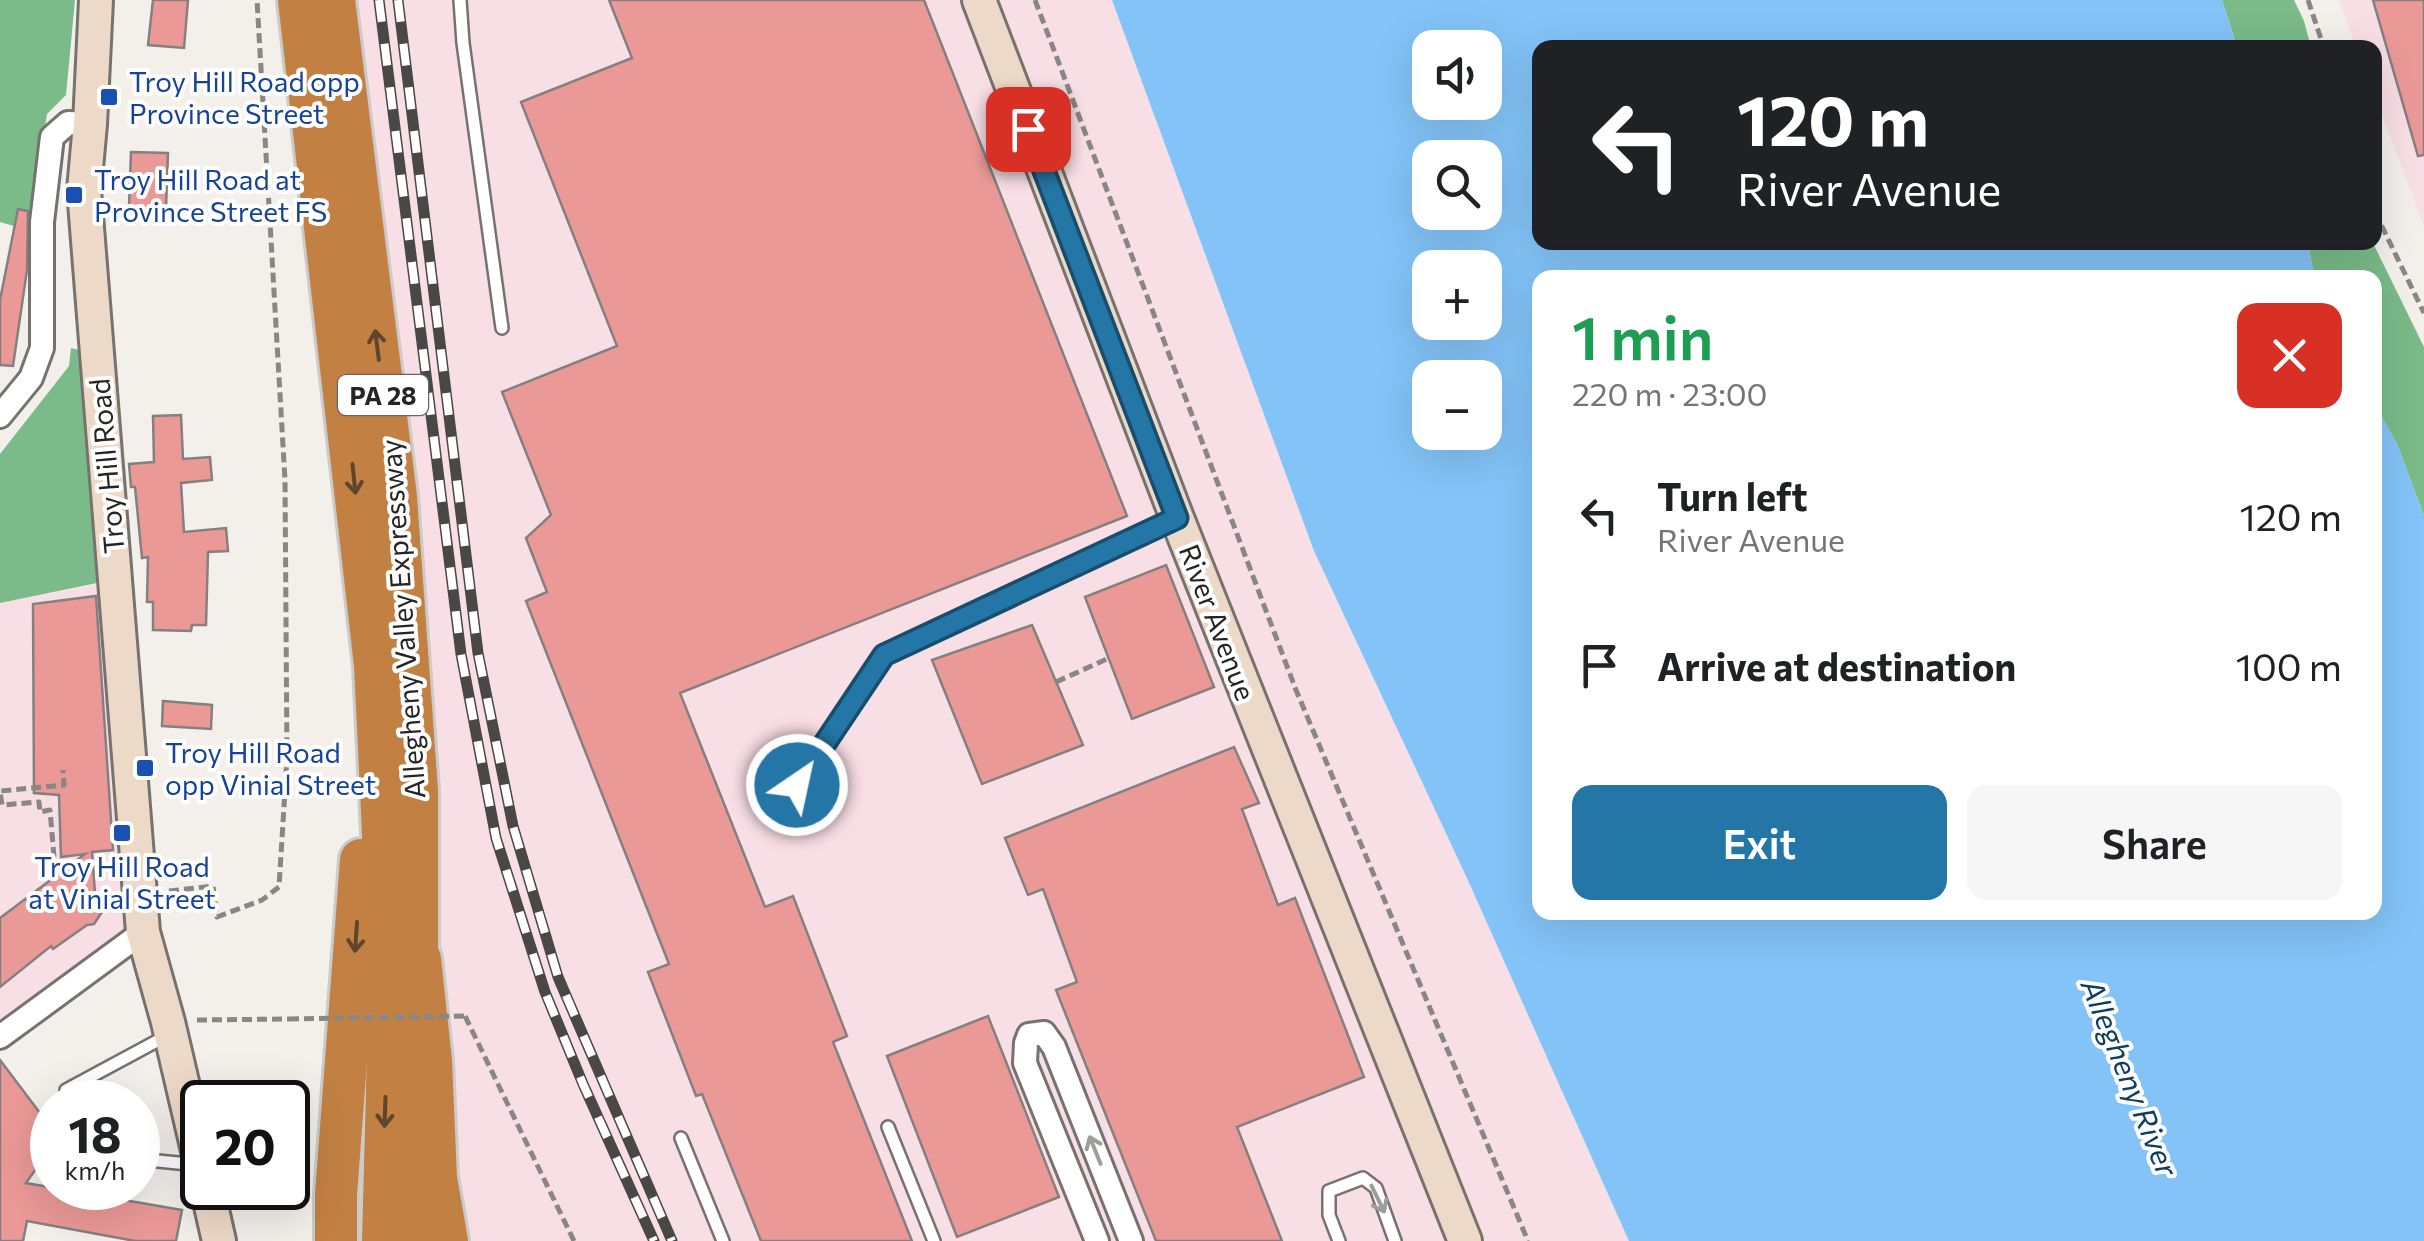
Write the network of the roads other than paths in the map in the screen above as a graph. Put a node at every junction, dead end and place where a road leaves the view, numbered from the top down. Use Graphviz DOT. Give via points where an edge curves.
graph roads {
  1 [pos="96,0"];
  2 [pos="299,0"];
  3 [pos="334,0"];
  4 [pos="460,0"];
  5 [pos="979,0"];
  6 [pos="90,124"];
  7 [pos="502,328"];
  8 [pos="0,416"];
  9 [pos="1177,518"];
  10 [pos="375,665"];
  11 [pos="797,785"];
  12 [pos="142,920"];
  13 [pos="418,939"];
  14 [pos="169,1028"];
  15 [pos="0,1037"];
  16 [pos="83,1080"];
  17 [pos="181,1080"];
  18 [pos="888,1127"];
  19 [pos="682,1138"];
  20 [pos="212,1210"];
  21 [pos="219,1241"];
  22 [pos="336,1241"];
  23 [pos="383,1241"];
  24 [pos="413,1241"];
  25 [pos="447,1241"];
  26 [pos="723,1241"];
  27 [pos="934,1241"];
  28 [pos="1097,1241"];
  29 [pos="1131,1241"];
  30 [pos="1339,1241"];
  31 [pos="1396,1241"];
  32 [pos="1465,1241"];
  1 -- 6 [label="street, Troy Hill Road"];
  2 -- 10 [label="highway, Allegheny Valley Expressway / PA 28, one-way"];
  13 -- 3 [label="highway, Allegheny Valley Expressway / PA 28, one-way" via="418,791 396,497"];
  4 -- 7 [label="lane"];
  5 -- 9 [label="street, River Avenue"];
  6 -- 8 [label="street" via="68,123 52,138 42,222 42,348 31,378"];
  6 -- 12 [label="street, Troy Hill Road" via="84,190"];
  9 -- 11 [label="lane" via="884,655"];
  9 -- 32 [label="street, River Avenue"];
  10 -- 22 [label="highway, one-way"];
  10 -- 23 [label="highway, Allegheny Valley Expressway / PA 28, one-way" via="390,978"];
  12 -- 14 [label="street, Troy Hill Road"];
  12 -- 15 [label="street"];
  13 -- 24 [label="highway, Allegheny Valley Expressway / PA 28"];
  13 -- 25 [label="highway"];
  14 -- 16 [label="lane"];
  14 -- 17 [label="street, Troy Hill Road"];
  18 -- 27 [label="lane"];
  19 -- 26 [label="lane"];
  20 -- 21 [label="street, Troy Hill Road"];
  29 -- 28 [label="street, one-way" via="1054,1047 1044,1033 1029,1035 1025,1063"];
  30 -- 31 [label="lane, one-way" via="1329,1191 1363,1178 1376,1188"];
}
